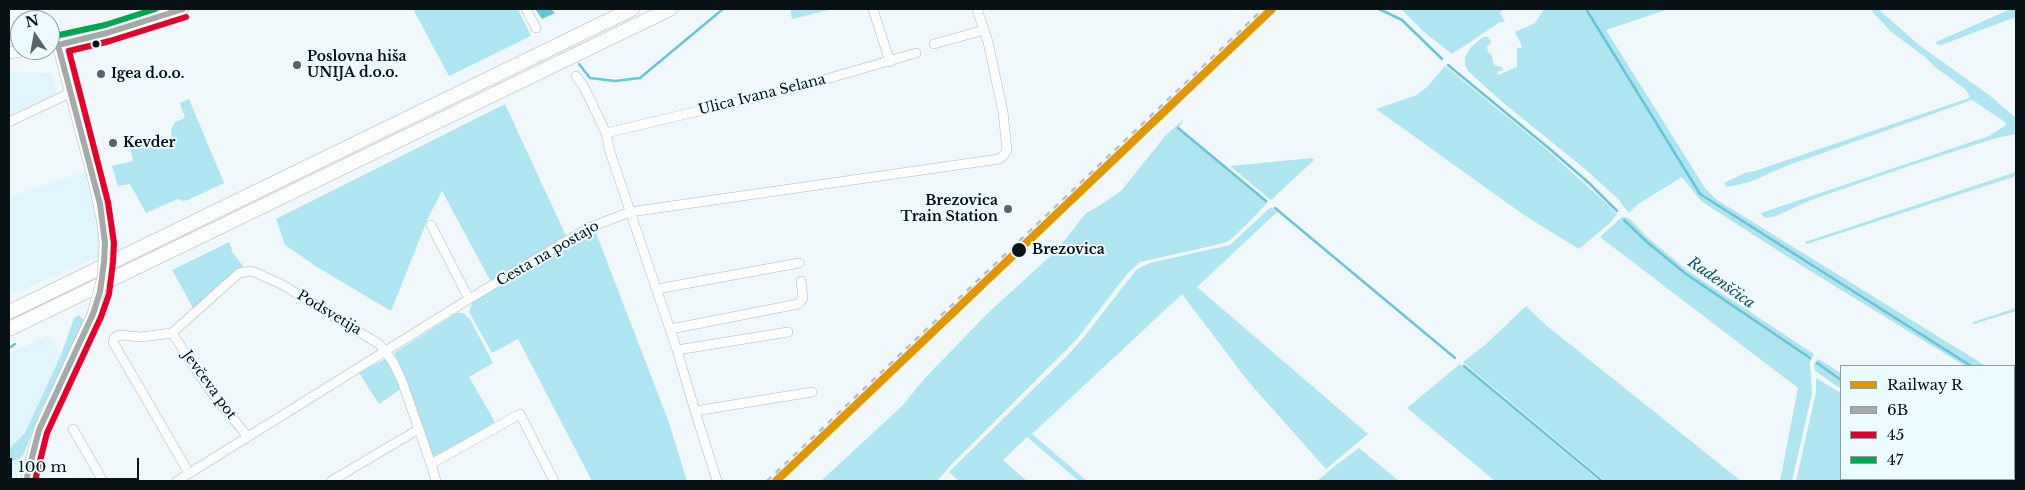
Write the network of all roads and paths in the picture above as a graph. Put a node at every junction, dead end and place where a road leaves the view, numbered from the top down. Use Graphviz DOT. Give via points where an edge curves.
graph roads {
  1 [pos="183,9"];
  2 [pos="526,9"];
  3 [pos="632,9"];
  4 [pos="670,9"];
  5 [pos="873,9"];
  6 [pos="977,9"];
  7 [pos="536,28"];
  8 [pos="984,30"];
  9 [pos="60,44"];
  10 [pos="934,44"];
  11 [pos="916,53"];
  12 [pos="59,60"];
  13 [pos="890,62"];
  14 [pos="576,76"];
  15 [pos="70,93"];
  16 [pos="9,122"];
  17 [pos="606,133"];
  18 [pos="630,212"];
  19 [pos="431,226"];
  20 [pos="799,263"];
  21 [pos="801,281"];
  22 [pos="657,289"];
  23 [pos="469,299"];
  24 [pos="9,312"];
  25 [pos="9,329"];
  26 [pos="671,329"];
  27 [pos="172,332"];
  28 [pos="788,332"];
  29 [pos="677,350"];
  30 [pos="386,351"];
  31 [pos="812,392"];
  32 [pos="695,411"];
  33 [pos="73,429"];
  34 [pos="419,429"];
  35 [pos="248,437"];
  36 [pos="431,464"];
  37 [pos="189,473"];
  38 [pos="26,481"];
  39 [pos="103,481"];
  40 [pos="177,481"];
  41 [pos="331,481"];
  42 [pos="436,481"];
  43 [pos="554,481"];
  44 [pos="717,481"];
  1 -- 9 [label="main road"];
  2 -- 7 [label="street"];
  3 -- 24 [label="highway"];
  4 -- 25 [label="highway"];
  5 -- 13 [label="street"];
  6 -- 8 [label="street"];
  8 -- 10 [label="street"];
  8 -- 18 [label="street, Cesta na postajo" via="1003,112 1006,150 999,159"];
  11 -- 13 [label="street, Ulica Ivana Selana"];
  12 -- 15 [label="main road"];
  13 -- 17 [label="street, Ulica Ivana Selana"];
  14 -- 17 [label="street"];
  15 -- 16 [label="street"];
  15 -- 38 [label="main road, bridge" via="103,224 103,276 93,314 39,430"];
  17 -- 18 [label="street"];
  18 -- 22 [label="street"];
  18 -- 23 [label="street, Cesta na postajo" via="588,228"];
  19 -- 23 [label="street"];
  20 -- 22 [label="street"];
  21 -- 26 [label="street" via="803,298 798,304"];
  22 -- 26 [label="street"];
  23 -- 30 [label="street, Cesta na postajo"];
  26 -- 29 [label="street"];
  27 -- 30 [label="street, Podsvetija" via="239,273 252,271 283,285 371,338"];
  27 -- 35 [label="street, Jevčeva pot" via="209,389"];
  27 -- 37 [label="street" via="141,337 119,335 113,342"];
  28 -- 29 [label="street"];
  29 -- 32 [label="street"];
  30 -- 34 [label="street, Podsvetija" via="402,381"];
  30 -- 35 [label="street, Cesta na postajo"];
  31 -- 32 [label="street"];
  32 -- 44 [label="street"];
  33 -- 39 [label="street"];
  34 -- 36 [label="street, Podsvetija"];
  34 -- 41 [label="street"];
  35 -- 37 [label="street, Cesta na postajo"];
  36 -- 42 [label="street, Podsvetija"];
  36 -- 43 [label="street" via="520,414"];
  37 -- 40 [label="street, Cesta na postajo"];
}
